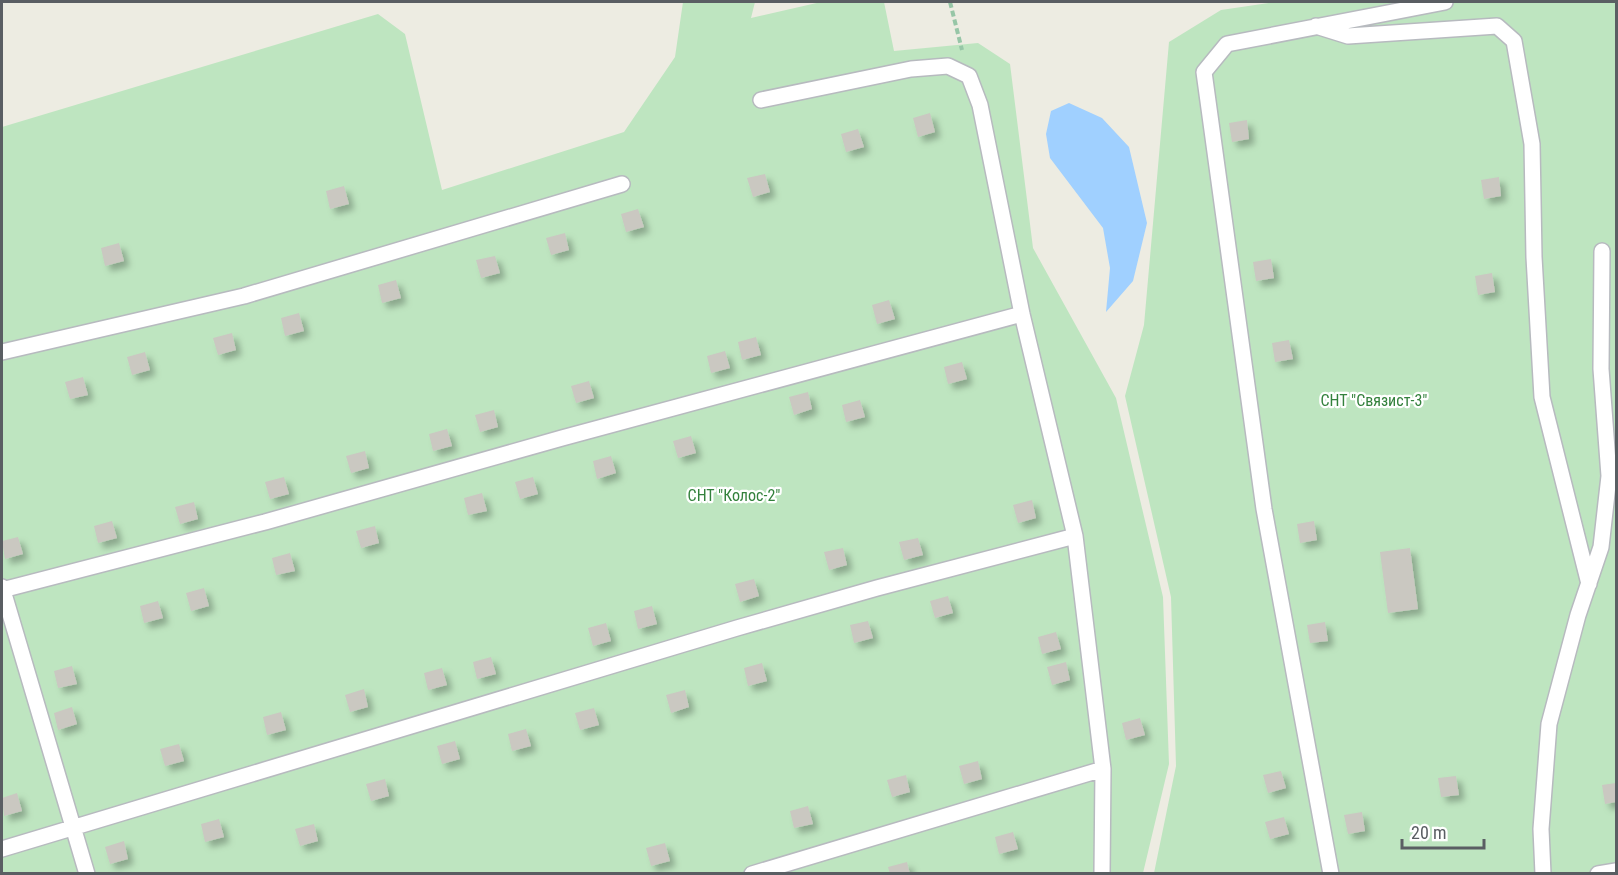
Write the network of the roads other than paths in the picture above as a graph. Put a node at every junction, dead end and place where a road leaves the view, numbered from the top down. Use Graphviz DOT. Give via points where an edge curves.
graph roads {
  1 [pos="1445,2"];
  2 [pos="1315,26"];
  3 [pos="761,100"];
  4 [pos="622,184"];
  5 [pos="1602,252"];
  6 [pos="1022,314"];
  7 [pos="2,352"];
  8 [pos="1075,536"];
  9 [pos="1588,584"];
  10 [pos="2,589"];
  11 [pos="1103,769"];
  12 [pos="72,827"];
  13 [pos="2,849"];
  14 [pos="1617,871"];
  15 [pos="87,873"];
  16 [pos="752,873"];
  17 [pos="1102,873"];
  18 [pos="1331,873"];
  19 [pos="1543,873"];
  20 [pos="1598,873"];
  1 -- 2 [label="lane"];
  2 -- 9 [label="lane" via="1348,36 1497,26 1514,40 1532,144 1542,397"];
  2 -- 18 [label="lane" via="1227,44 1204,72 1264,509"];
  3 -- 6 [label="lane" via="912,69 948,66 969,76 980,105"];
  4 -- 7 [label="lane" via="244,296"];
  5 -- 9 [label="lane" via="1602,369 1609,476 1601,547"];
  6 -- 8 [label="lane"];
  6 -- 10 [label="lane" via="265,522"];
  8 -- 11 [label="lane"];
  8 -- 12 [label="lane" via="748,625"];
  9 -- 19 [label="lane" via="1549,724 1541,829"];
  10 -- 12 [label="lane"];
  11 -- 16 [label="lane"];
  11 -- 17 [label="lane"];
  12 -- 13 [label="lane"];
  12 -- 15 [label="lane"];
  14 -- 20 [label="lane"];
}
